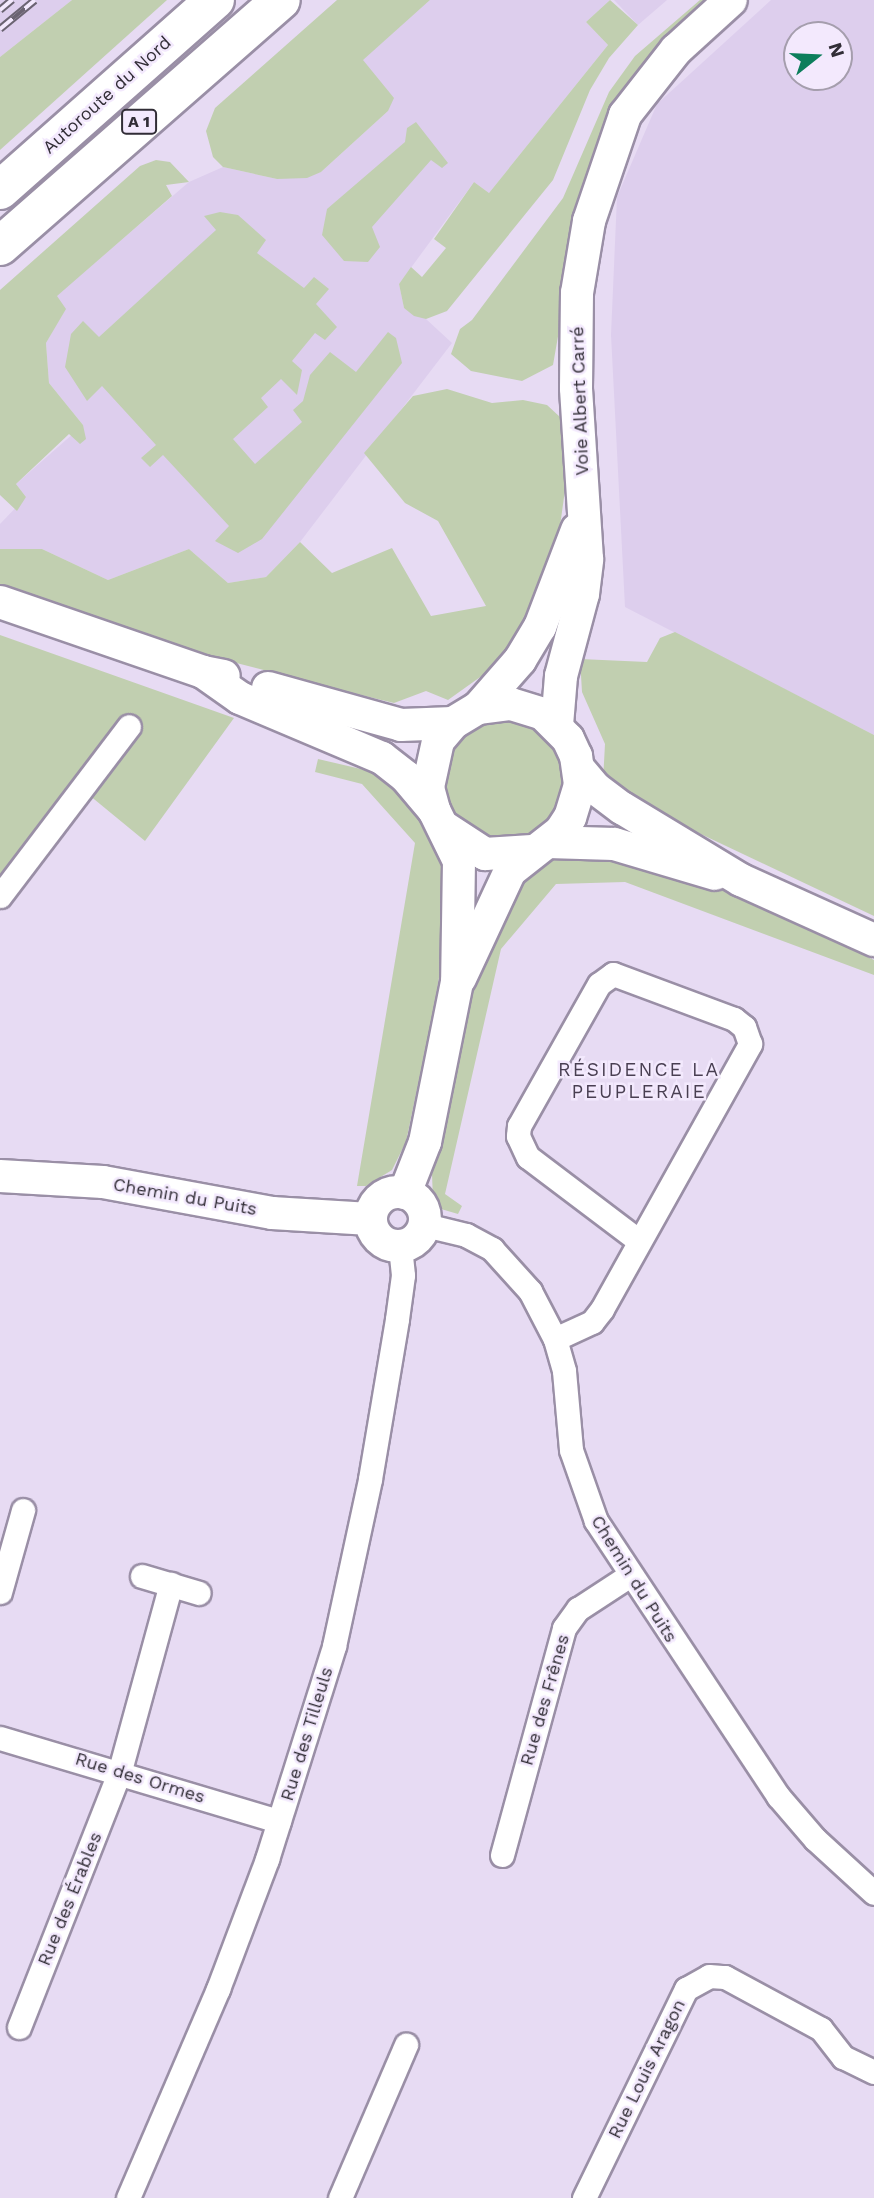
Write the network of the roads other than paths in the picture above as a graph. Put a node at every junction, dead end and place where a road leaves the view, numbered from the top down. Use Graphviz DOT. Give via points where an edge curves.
graph roads {
  1 [pos="215,0"];
  2 [pos="281,0"];
  3 [pos="731,0"];
  4 [pos="0,190"];
  5 [pos="0,246"];
  6 [pos="582,515"];
  7 [pos="0,602"];
  8 [pos="203,672"];
  9 [pos="466,715"];
  10 [pos="557,725"];
  11 [pos="129,726"];
  12 [pos="579,769"];
  13 [pos="439,819"];
  14 [pos="540,846"];
  15 [pos="741,880"];
  16 [pos="0,896"];
  17 [pos="874,940"];
  18 [pos="457,982"];
  19 [pos="0,1176"];
  20 [pos="405,1193"];
  21 [pos="370,1219"];
  22 [pos="425,1225"];
  23 [pos="639,1241"];
  24 [pos="400,1247"];
  25 [pos="555,1339"];
  26 [pos="23,1510"];
  27 [pos="630,1575"];
  28 [pos="142,1576"];
  29 [pos="171,1584"];
  30 [pos="0,1592"];
  31 [pos="199,1592"];
  32 [pos="0,1738"];
  33 [pos="120,1770"];
  34 [pos="279,1821"];
  35 [pos="502,1855"];
  36 [pos="874,1893"];
  37 [pos="19,2027"];
  38 [pos="406,2045"];
  39 [pos="874,2072"];
  40 [pos="136,2194"];
  41 [pos="340,2198"];
  42 [pos="584,2198"];
  1 -- 4 [label="highway, Autoroute du Nord / A 1"];
  2 -- 5 [label="highway, A 1"];
  3 -- 6 [label="street, Voie Albert Carré" via="642,87 614,139 592,209 577,293"];
  6 -- 9 [label="street, Voie Albert Carré" via="540,626 520,660"];
  6 -- 10 [label="street, Voie Albert Carré" via="587,559 583,594 561,676"];
  7 -- 8 [label="street"];
  8 -- 9 [label="street" via="401,725"];
  8 -- 13 [label="street" via="240,698 369,749 406,777"];
  9 -- 10 [label="street" via="495,704 528,707"];
  9 -- 13 [label="street" via="438,741 429,763 428,787"];
  10 -- 12 [label="street" via="568,739"];
  11 -- 16 [label="street"];
  12 -- 14 [label="street" via="578,794 570,817"];
  12 -- 15 [label="street" via="595,788 622,807"];
  13 -- 14 [label="street" via="485,854"];
  13 -- 18 [label="street" via="459,861 462,904"];
  14 -- 15 [label="street" via="614,844"];
  14 -- 18 [label="street" via="510,871"];
  15 -- 17 [label="street"];
  18 -- 20 [label="street" via="425,1142"];
  19 -- 21 [label="street, Chemin du Puits" via="103,1182 272,1213"];
  20 -- 21 [label="street" via="375,1200"];
  20 -- 22 [label="street" via="420,1206"];
  21 -- 24 [label="street" via="377,1236"];
  22 -- 24 [label="street" via="417,1240"];
  22 -- 25 [label="street, Chemin du Puits" via="466,1235 492,1249 530,1291"];
  23 -- 23 [label="street" via="750,1044 744,1027 734,1018 613,974 599,984 519,1126 518,1136 528,1157"];
  23 -- 25 [label="street" via="592,1322"];
  24 -- 34 [label="street, Rue des Tilleuls" via="403,1275 367,1492 334,1646"];
  25 -- 27 [label="street, Chemin du Puits" via="564,1371 577,1473 596,1521"];
  26 -- 30 [label="street"];
  27 -- 35 [label="street, Rue des Frênes" via="578,1609 565,1628"];
  27 -- 36 [label="street, Chemin du Puits" via="778,1796 814,1839"];
  28 -- 29 [label="street"];
  29 -- 31 [label="street"];
  29 -- 33 [label="street, Rue des Érables"];
  32 -- 33 [label="street, Rue des Ormes"];
  33 -- 34 [label="street, Rue des Ormes"];
  33 -- 37 [label="street, Rue des Érables"];
  34 -- 40 [label="street, Rue des Tilleuls"];
  38 -- 41 [label="street"];
  39 -- 42 [label="street, Rue Louis Aragon" via="843,2057 821,2029 725,1977 709,1976 686,1989"];
}
